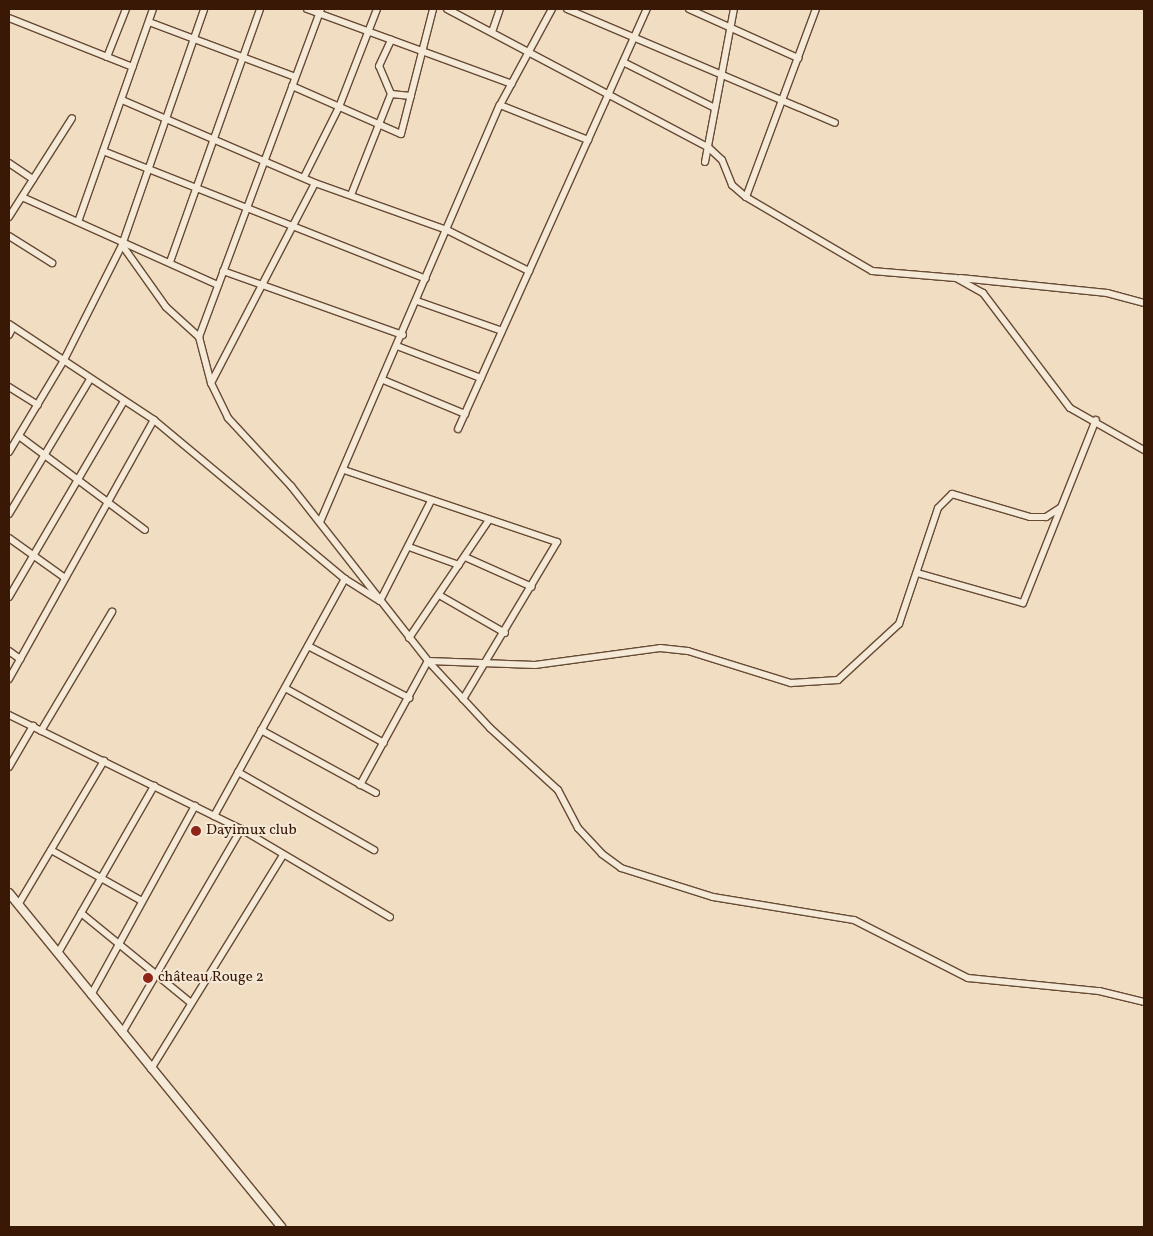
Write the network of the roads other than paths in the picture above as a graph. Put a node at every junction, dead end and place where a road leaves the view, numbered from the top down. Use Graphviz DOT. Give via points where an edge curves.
graph roads {
  1 [pos="126,9"];
  2 [pos="153,9"];
  3 [pos="204,9"];
  4 [pos="260,9"];
  5 [pos="307,9"];
  6 [pos="377,9"];
  7 [pos="433,9"];
  8 [pos="446,9"];
  9 [pos="500,9"];
  10 [pos="552,9"];
  11 [pos="568,9"];
  12 [pos="647,9"];
  13 [pos="689,9"];
  14 [pos="734,9"];
  15 [pos="816,9"];
  16 [pos="320,11"];
  17 [pos="460,12"];
  18 [pos="9,18"];
  19 [pos="149,22"];
  20 [pos="731,27"];
  21 [pos="369,32"];
  22 [pos="492,32"];
  23 [pos="194,38"];
  24 [pos="634,38"];
  25 [pos="391,40"];
  26 [pos="422,51"];
  27 [pos="530,52"];
  28 [pos="243,56"];
  29 [pos="107,57"];
  30 [pos="798,58"];
  31 [pos="623,62"];
  32 [pos="133,67"];
  33 [pos="722,74"];
  34 [pos="295,76"];
  35 [pos="512,84"];
  36 [pos="292,86"];
  37 [pos="391,94"];
  38 [pos="608,95"];
  39 [pos="411,96"];
  40 [pos="122,100"];
  41 [pos="782,100"];
  42 [pos="500,105"];
  43 [pos="339,107"];
  44 [pos="716,108"];
  45 [pos="72,118"];
  46 [pos="164,118"];
  47 [pos="835,123"];
  48 [pos="381,125"];
  49 [pos="214,138"];
  50 [pos="588,140"];
  51 [pos="708,147"];
  52 [pos="103,151"];
  53 [pos="264,160"];
  54 [pos="705,162"];
  55 [pos="9,164"];
  56 [pos="146,168"];
  57 [pos="304,177"];
  58 [pos="33,179"];
  59 [pos="315,182"];
  60 [pos="196,188"];
  61 [pos="352,195"];
  62 [pos="22,197"];
  63 [pos="746,197"];
  64 [pos="246,208"];
  65 [pos="9,217"];
  66 [pos="78,222"];
  67 [pos="293,226"];
  68 [pos="447,230"];
  69 [pos="9,236"];
  70 [pos="122,245"];
  71 [pos="170,262"];
  72 [pos="52,263"];
  73 [pos="223,271"];
  74 [pos="529,271"];
  75 [pos="956,278"];
  76 [pos="426,279"];
  77 [pos="218,285"];
  78 [pos="262,285"];
  79 [pos="417,301"];
  80 [pos="1144,302"];
  81 [pos="11,325"];
  82 [pos="502,331"];
  83 [pos="9,335"];
  84 [pos="402,335"];
  85 [pos="199,337"];
  86 [pos="398,346"];
  87 [pos="64,360"];
  88 [pos="90,378"];
  89 [pos="481,378"];
  90 [pos="383,380"];
  91 [pos="211,384"];
  92 [pos="9,387"];
  93 [pos="124,401"];
  94 [pos="38,405"];
  95 [pos="464,414"];
  96 [pos="154,420"];
  97 [pos="1096,420"];
  98 [pos="458,429"];
  99 [pos="19,436"];
  100 [pos="1144,450"];
  101 [pos="9,452"];
  102 [pos="44,456"];
  103 [pos="344,470"];
  104 [pos="77,481"];
  105 [pos="431,501"];
  106 [pos="107,504"];
  107 [pos="1060,508"];
  108 [pos="9,514"];
  109 [pos="489,520"];
  110 [pos="320,522"];
  111 [pos="145,530"];
  112 [pos="9,538"];
  113 [pos="409,547"];
  114 [pos="33,555"];
  115 [pos="465,557"];
  116 [pos="459,565"];
  117 [pos="917,573"];
  118 [pos="65,578"];
  119 [pos="345,579"];
  120 [pos="532,586"];
  121 [pos="440,595"];
  122 [pos="9,597"];
  123 [pos="380,601"];
  124 [pos="112,612"];
  125 [pos="505,634"];
  126 [pos="408,638"];
  127 [pos="308,646"];
  128 [pos="9,651"];
  129 [pos="20,659"];
  130 [pos="428,661"];
  131 [pos="486,665"];
  132 [pos="9,680"];
  133 [pos="285,688"];
  134 [pos="409,698"];
  135 [pos="463,699"];
  136 [pos="9,714"];
  137 [pos="33,726"];
  138 [pos="261,730"];
  139 [pos="41,731"];
  140 [pos="384,743"];
  141 [pos="104,762"];
  142 [pos="9,767"];
  143 [pos="238,772"];
  144 [pos="360,785"];
  145 [pos="154,786"];
  146 [pos="376,793"];
  147 [pos="195,806"];
  148 [pos="214,816"];
  149 [pos="241,829"];
  150 [pos="51,850"];
  151 [pos="374,850"];
  152 [pos="283,855"];
  153 [pos="101,878"];
  154 [pos="10,897"];
  155 [pos="142,901"];
  156 [pos="18,905"];
  157 [pos="81,914"];
  158 [pos="390,917"];
  159 [pos="118,944"];
  160 [pos="58,953"];
  161 [pos="156,974"];
  162 [pos="90,995"];
  163 [pos="1144,1002"];
  164 [pos="191,1003"];
  165 [pos="122,1033"];
  166 [pos="151,1069"];
  167 [pos="281,1227"];
  1 -- 29 [label="street"];
  2 -- 19 [label="street"];
  3 -- 23 [label="street"];
  4 -- 28 [label="street"];
  5 -- 16 [label="street"];
  6 -- 21 [label="street"];
  7 -- 26 [label="street"];
  8 -- 17 [label="street"];
  9 -- 22 [label="street"];
  10 -- 27 [label="street"];
  11 -- 24 [label="street"];
  12 -- 24 [label="street"];
  13 -- 20 [label="street"];
  14 -- 20 [label="street"];
  15 -- 30 [label="street"];
  16 -- 21 [label="street"];
  16 -- 34 [label="street"];
  17 -- 22 [label="street"];
  18 -- 29 [label="street"];
  19 -- 23 [label="street"];
  19 -- 32 [label="street"];
  20 -- 30 [label="street"];
  20 -- 33 [label="street"];
  21 -- 25 [label="street"];
  21 -- 43 [label="street"];
  22 -- 27 [label="street"];
  23 -- 28 [label="street"];
  23 -- 46 [label="street"];
  24 -- 31 [label="street"];
  24 -- 33 [label="street"];
  25 -- 26 [label="street"];
  25 -- 37 [label="street" via="379,66"];
  26 -- 35 [label="street"];
  26 -- 39 [label="street"];
  27 -- 35 [label="street"];
  27 -- 38 [label="street"];
  28 -- 34 [label="street"];
  28 -- 49 [label="street"];
  29 -- 32 [label="street"];
  30 -- 41 [label="street"];
  31 -- 38 [label="street"];
  31 -- 44 [label="street"];
  32 -- 40 [label="street"];
  33 -- 41 [label="street"];
  33 -- 44 [label="street"];
  34 -- 36 [label="street"];
  35 -- 42 [label="street"];
  36 -- 43 [label="street"];
  36 -- 53 [label="street"];
  37 -- 39 [label="street"];
  37 -- 48 [label="street"];
  38 -- 50 [label="street"];
  38 -- 51 [label="street"];
  39 -- 48 [label="street" via="401,134"];
  40 -- 46 [label="street"];
  40 -- 52 [label="street"];
  41 -- 47 [label="street"];
  41 -- 63 [label="street"];
  42 -- 50 [label="street"];
  42 -- 68 [label="street"];
  43 -- 48 [label="street"];
  43 -- 57 [label="street"];
  44 -- 51 [label="street"];
  45 -- 58 [label="street"];
  46 -- 49 [label="street"];
  46 -- 56 [label="street"];
  48 -- 61 [label="street"];
  49 -- 53 [label="street"];
  49 -- 60 [label="street"];
  50 -- 74 [label="street"];
  51 -- 54 [label="street"];
  51 -- 63 [label="street" via="722,160 732,185"];
  52 -- 56 [label="street"];
  52 -- 66 [label="street"];
  53 -- 57 [label="street"];
  53 -- 64 [label="street"];
  55 -- 58 [label="street"];
  56 -- 60 [label="street"];
  56 -- 70 [label="street"];
  57 -- 59 [label="street"];
  58 -- 62 [label="street"];
  59 -- 61 [label="street"];
  59 -- 67 [label="street"];
  60 -- 64 [label="street"];
  60 -- 71 [label="street"];
  61 -- 68 [label="street"];
  62 -- 65 [label="street"];
  62 -- 66 [label="street"];
  63 -- 75 [label="street" via="872,272"];
  64 -- 67 [label="street"];
  64 -- 73 [label="street"];
  66 -- 70 [label="street"];
  67 -- 76 [label="street"];
  67 -- 78 [label="street"];
  68 -- 74 [label="street"];
  68 -- 76 [label="street"];
  69 -- 72 [label="street"];
  70 -- 71 [label="street"];
  70 -- 85 [label="street" via="166,307"];
  70 -- 87 [label="street"];
  71 -- 77 [label="street"];
  73 -- 77 [label="street"];
  73 -- 78 [label="street"];
  74 -- 82 [label="street"];
  75 -- 80 [label="street" via="1107,293"];
  75 -- 97 [label="street" via="983,293 1070,408"];
  76 -- 79 [label="street"];
  77 -- 85 [label="street"];
  78 -- 84 [label="street"];
  78 -- 91 [label="street"];
  79 -- 82 [label="street"];
  79 -- 84 [label="street"];
  81 -- 83 [label="street"];
  81 -- 87 [label="street"];
  82 -- 89 [label="street"];
  84 -- 86 [label="street"];
  85 -- 91 [label="street"];
  86 -- 89 [label="street"];
  86 -- 90 [label="street"];
  87 -- 88 [label="street"];
  87 -- 94 [label="street"];
  88 -- 93 [label="street"];
  88 -- 102 [label="street"];
  89 -- 95 [label="street"];
  90 -- 95 [label="street"];
  90 -- 103 [label="street"];
  91 -- 110 [label="street" via="228,418"];
  92 -- 94 [label="street"];
  93 -- 96 [label="street"];
  93 -- 104 [label="street"];
  94 -- 99 [label="street"];
  95 -- 98 [label="street"];
  96 -- 106 [label="street"];
  96 -- 119 [label="street"];
  97 -- 100 [label="street"];
  97 -- 107 [label="street"];
  99 -- 101 [label="street"];
  99 -- 102 [label="street"];
  102 -- 104 [label="street"];
  102 -- 108 [label="street"];
  103 -- 105 [label="street"];
  103 -- 110 [label="street"];
  104 -- 106 [label="street"];
  104 -- 114 [label="street"];
  105 -- 109 [label="street"];
  105 -- 113 [label="street"];
  106 -- 111 [label="street"];
  106 -- 118 [label="street"];
  107 -- 117 [label="street" via="1046,517 1030,517 952,494 938,508"];
  107 -- 117 [label="street" via="1022,603"];
  109 -- 115 [label="street"];
  109 -- 120 [label="street" via="557,542"];
  110 -- 123 [label="street"];
  112 -- 114 [label="street"];
  113 -- 116 [label="street"];
  113 -- 123 [label="street"];
  114 -- 118 [label="street"];
  114 -- 122 [label="street"];
  115 -- 116 [label="street"];
  115 -- 120 [label="street"];
  116 -- 121 [label="street"];
  117 -- 131 [label="street" via="899,624 838,680 791,683 688,651 660,648 587,660"];
  118 -- 129 [label="street"];
  119 -- 123 [label="street"];
  119 -- 127 [label="street"];
  120 -- 125 [label="street"];
  121 -- 125 [label="street"];
  121 -- 126 [label="street"];
  123 -- 126 [label="street"];
  124 -- 139 [label="street"];
  125 -- 131 [label="street"];
  126 -- 130 [label="street"];
  127 -- 133 [label="street"];
  127 -- 134 [label="street"];
  128 -- 129 [label="street"];
  129 -- 132 [label="street"];
  130 -- 131 [label="street"];
  130 -- 134 [label="street"];
  130 -- 135 [label="street"];
  131 -- 135 [label="street"];
  133 -- 138 [label="street"];
  133 -- 140 [label="street"];
  134 -- 140 [label="street"];
  135 -- 163 [label="street" via="558,790 578,828 621,868 713,897 854,920 968,978 1090,990"];
  136 -- 137 [label="street"];
  137 -- 139 [label="street"];
  137 -- 142 [label="street"];
  138 -- 143 [label="street"];
  138 -- 144 [label="street"];
  139 -- 141 [label="street"];
  140 -- 144 [label="street"];
  141 -- 145 [label="street"];
  141 -- 150 [label="street"];
  143 -- 148 [label="street"];
  143 -- 151 [label="street"];
  144 -- 146 [label="street"];
  145 -- 147 [label="street"];
  145 -- 153 [label="street"];
  147 -- 148 [label="street"];
  147 -- 155 [label="street"];
  148 -- 149 [label="street"];
  149 -- 152 [label="street"];
  149 -- 161 [label="street"];
  150 -- 153 [label="street"];
  150 -- 156 [label="street"];
  152 -- 158 [label="street"];
  152 -- 164 [label="street"];
  153 -- 155 [label="street"];
  153 -- 157 [label="street"];
  154 -- 156 [label="street"];
  155 -- 159 [label="street"];
  156 -- 160 [label="street"];
  157 -- 159 [label="street"];
  157 -- 160 [label="street"];
  159 -- 161 [label="street"];
  159 -- 162 [label="street"];
  160 -- 162 [label="street"];
  161 -- 164 [label="street"];
  161 -- 165 [label="street"];
  162 -- 165 [label="street"];
  164 -- 166 [label="street"];
  165 -- 166 [label="street"];
  166 -- 167 [label="street"];
}
